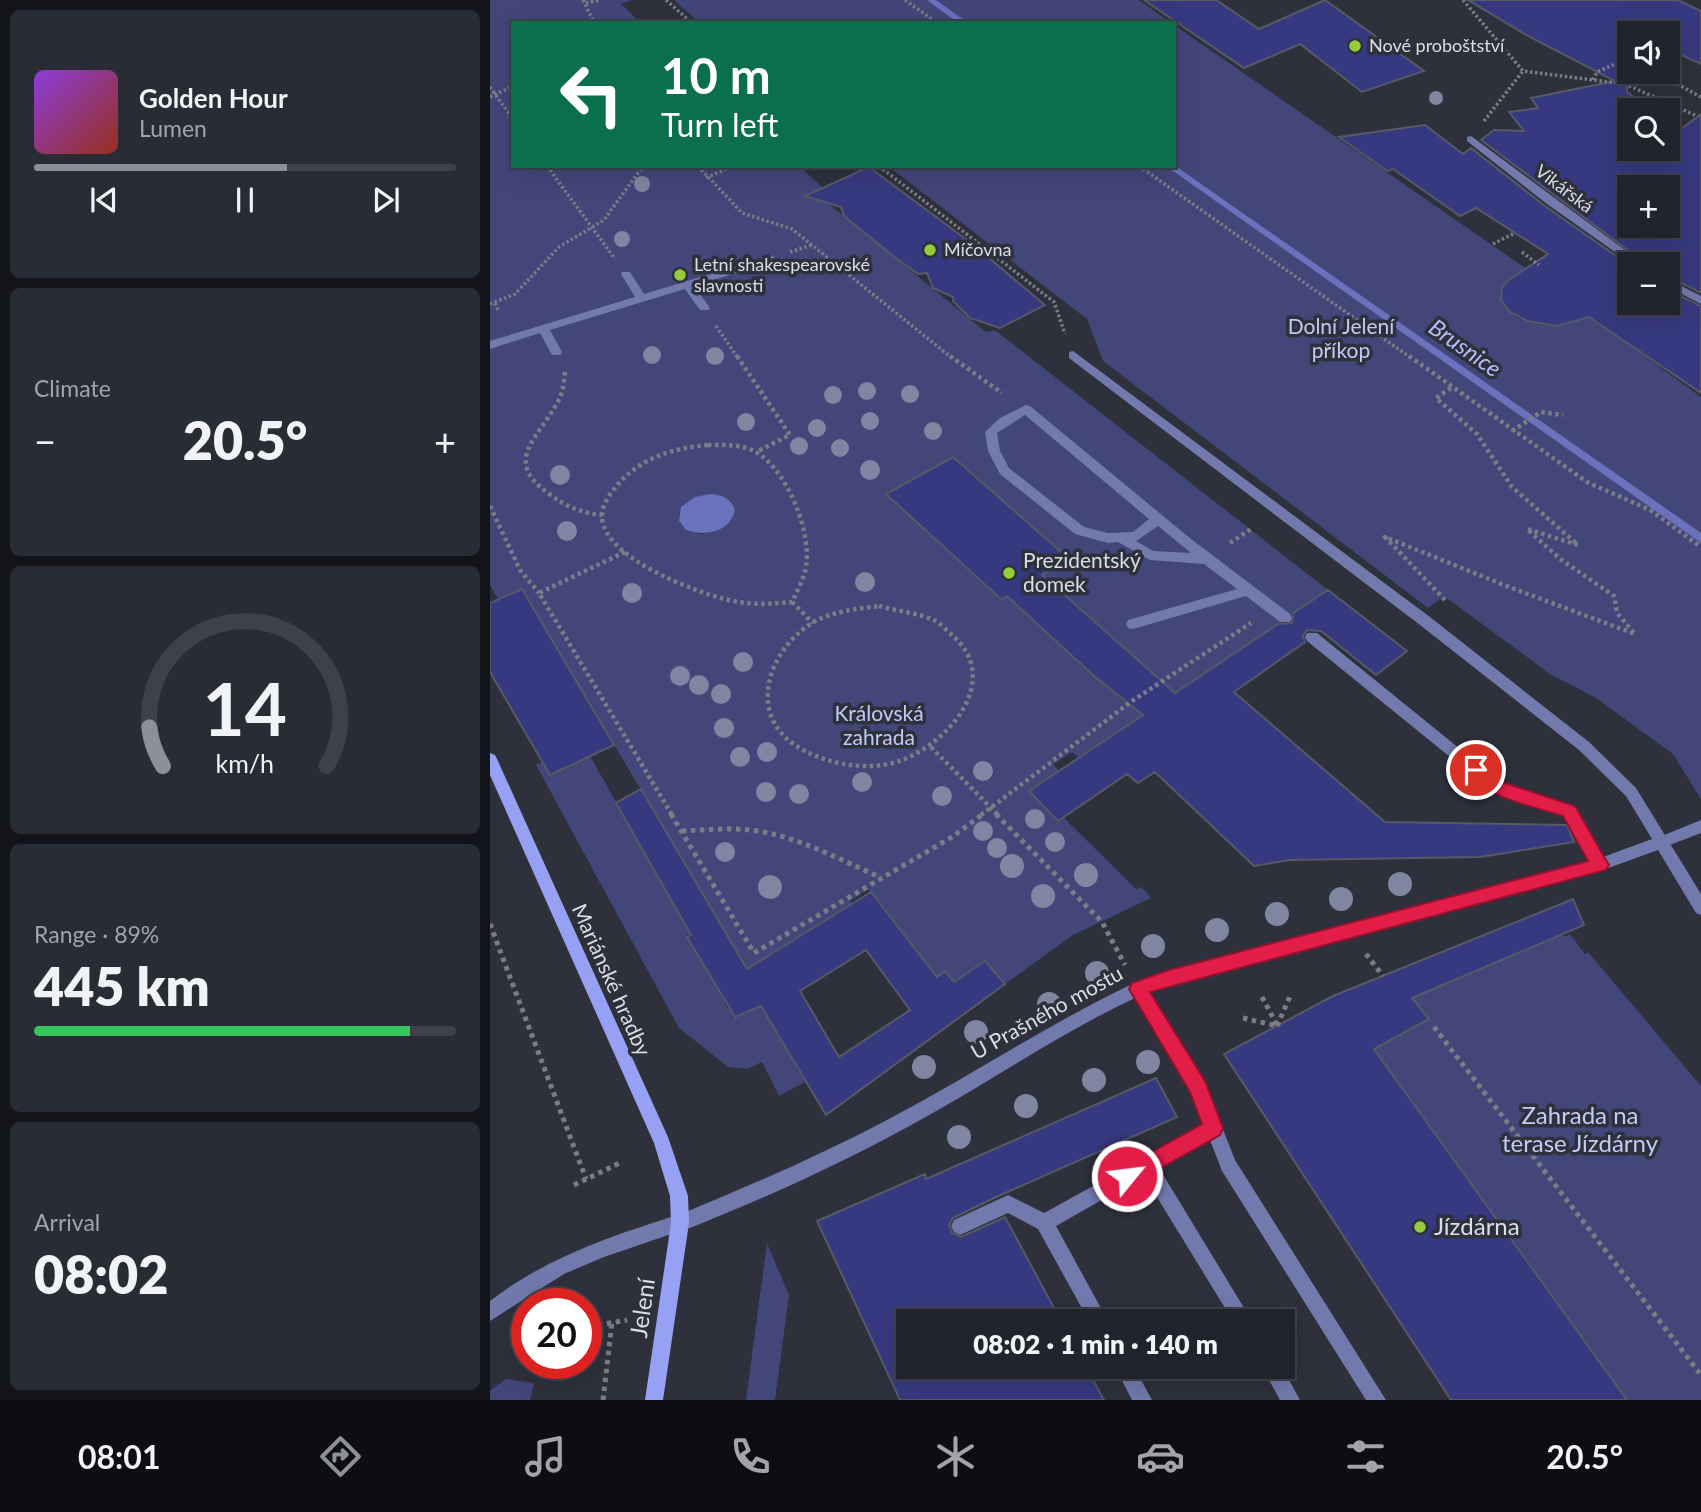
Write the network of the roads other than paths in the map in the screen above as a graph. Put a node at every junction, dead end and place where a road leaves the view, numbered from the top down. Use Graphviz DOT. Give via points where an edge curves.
graph roads {
  1 [pos="1471,139"];
  2 [pos="1622,252"];
  3 [pos="770,259"];
  4 [pos="626,274"];
  5 [pos="687,284"];
  6 [pos="1680,289"];
  7 [pos="641,298"];
  8 [pos="1701,301"];
  9 [pos="704,308"];
  10 [pos="543,329"];
  11 [pos="490,345"];
  12 [pos="556,352"];
  13 [pos="1073,355"];
  14 [pos="1159,518"];
  15 [pos="1121,537"];
  16 [pos="1206,559"];
  17 [pos="1247,592"];
  18 [pos="1285,618"];
  19 [pos="1133,624"];
  20 [pos="1312,637"];
  21 [pos="490,759"];
  22 [pos="1701,826"];
  23 [pos="1662,842"];
  24 [pos="1600,865"];
  25 [pos="1701,908"];
  26 [pos="1138,989"];
  27 [pos="1214,1128"];
  28 [pos="1147,1165"];
  29 [pos="680,1223"];
  30 [pos="1044,1223"];
  31 [pos="960,1226"];
  32 [pos="1092,1309"];
  33 [pos="1236,1309"];
  34 [pos="490,1311"];
  35 [pos="1131,1379"];
  36 [pos="1278,1379"];
  37 [pos="654,1400"];
  38 [pos="1143,1400"];
  39 [pos="1291,1400"];
  40 [pos="1377,1400"];
  1 -- 2 [label="street, Vikářská"];
  3 -- 5 [label="street"];
  4 -- 7 [label="street"];
  5 -- 7 [label="street"];
  5 -- 9 [label="street"];
  6 -- 8 [label="street"];
  7 -- 10 [label="street"];
  10 -- 11 [label="street"];
  10 -- 12 [label="street"];
  13 -- 23 [label="street" via="1584,746 1631,792"];
  14 -- 15 [label="street" via="1136,536"];
  14 -- 15 [label="street" via="1026,410 991,432 1004,471 1080,531"];
  14 -- 16 [label="street"];
  15 -- 16 [label="street" via="1150,555"];
  16 -- 17 [label="street"];
  17 -- 18 [label="street"];
  17 -- 19 [label="street"];
  20 -- 24 [label="street" via="1497,787 1569,811"];
  21 -- 29 [label="main road, Mariánské hradby" via="667,1156 679,1196"];
  22 -- 23 [label="street, U Prašného mostu"];
  23 -- 24 [label="street, U Prašného mostu"];
  23 -- 25 [label="street"];
  24 -- 26 [label="street, U Prašného mostu"];
  26 -- 27 [label="street" via="1198,1087"];
  26 -- 29 [label="street, U Prašného mostu" via="893,1125 746,1198"];
  27 -- 28 [label="street"];
  27 -- 40 [label="street" via="1228,1165"];
  28 -- 30 [label="street"];
  28 -- 33 [label="street"];
  29 -- 34 [label="street, U Prašného mostu" via="565,1262"];
  29 -- 37 [label="main road, Jelení"];
  30 -- 31 [label="street" via="1008,1204"];
  30 -- 32 [label="street"];
  35 -- 38 [label="street"];
  36 -- 39 [label="street"];
}
